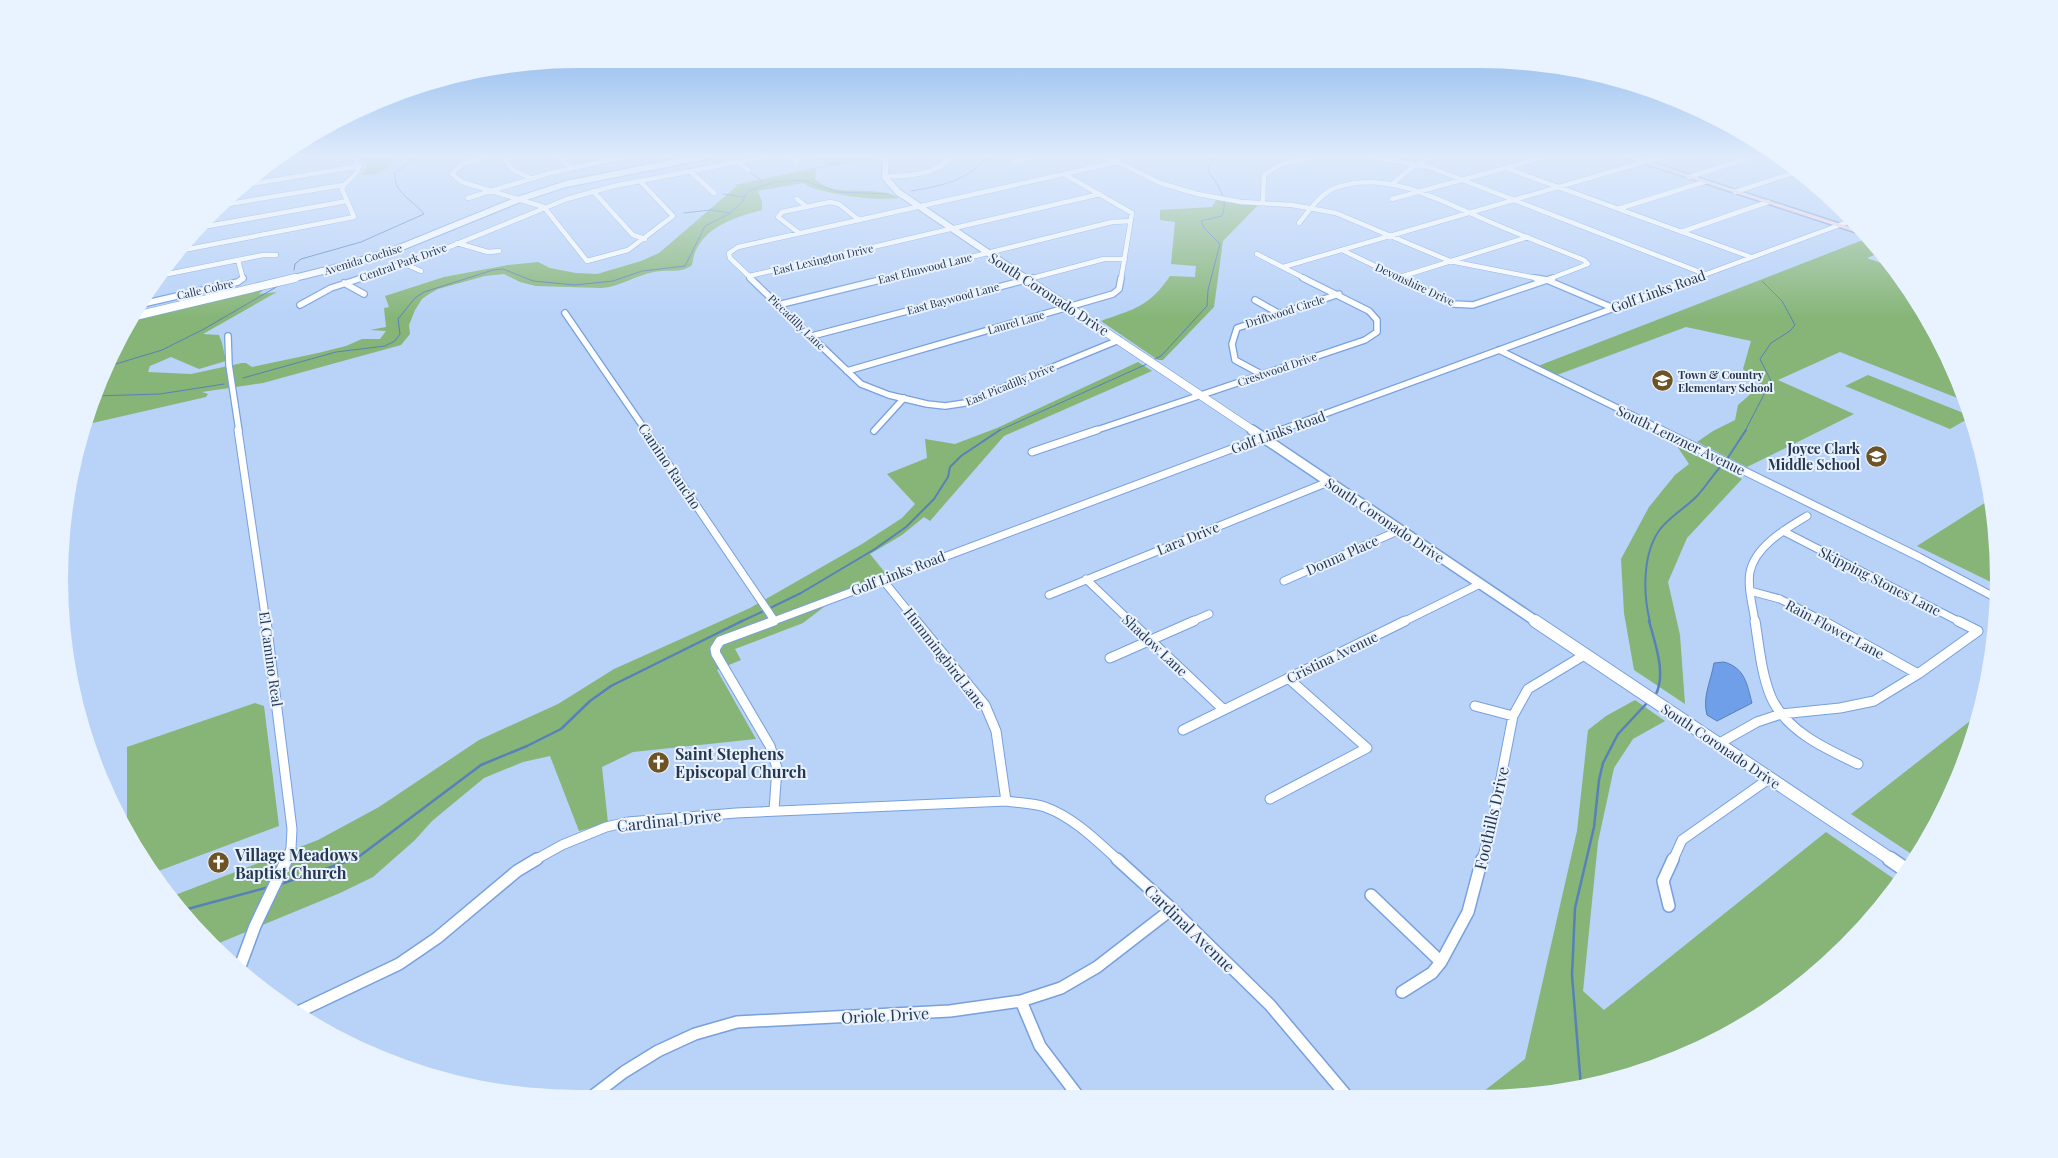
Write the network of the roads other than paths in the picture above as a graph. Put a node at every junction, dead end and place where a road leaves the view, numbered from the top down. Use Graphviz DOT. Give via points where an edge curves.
graph roads {
  1 [pos="297,210"];
  2 [pos="351,210"];
  3 [pos="487,210"];
  4 [pos="489,210"];
  5 [pos="537,210"];
  6 [pos="546,210"];
  7 [pos="610,210"];
  8 [pos="667,210"];
  9 [pos="792,210"];
  10 [pos="846,210"];
  11 [pos="906,210"];
  12 [pos="924,210"];
  13 [pos="1032,210"];
  14 [pos="1129,210"];
  15 [pos="1310,210"];
  16 [pos="1320,210"];
  17 [pos="1461,210"];
  18 [pos="1479,210"];
  19 [pos="1541,210"];
  20 [pos="1621,210"];
  21 [pos="1745,210"];
  22 [pos="1792,210"];
  23 [pos="1468,213"];
  24 [pos="859,220"];
  25 [pos="1131,221"];
  26 [pos="1846,222"];
  27 [pos="1299,224"];
  28 [pos="1837,225"];
  29 [pos="209,226"];
  30 [pos="951,229"];
  31 [pos="1853,230"];
  32 [pos="1681,232"];
  33 [pos="799,233"];
  34 [pos="1392,236"];
  35 [pos="1528,238"];
  36 [pos="645,239"];
  37 [pos="457,243"];
  38 [pos="188,249"];
  39 [pos="1342,250"];
  40 [pos="499,251"];
  41 [pos="987,253"];
  42 [pos="1257,254"];
  43 [pos="276,255"];
  44 [pos="1751,257"];
  45 [pos="1125,259"];
  46 [pos="238,260"];
  47 [pos="1450,261"];
  48 [pos="405,264"];
  49 [pos="1283,267"];
  50 [pos="421,271"];
  51 [pos="169,274"];
  52 [pos="1705,274"];
  53 [pos="750,276"];
  54 [pos="1400,277"];
  55 [pos="1025,279"];
  56 [pos="1547,280"];
  57 [pos="344,283"];
  58 [pos="364,294"];
  59 [pos="1339,294"];
  60 [pos="1255,300"];
  61 [pos="150,301"];
  62 [pos="300,305"];
  63 [pos="778,305"];
  64 [pos="1069,307"];
  65 [pos="1613,308"];
  66 [pos="144,310"];
  67 [pos="142,313"];
  68 [pos="565,313"];
  69 [pos="1278,313"];
  70 [pos="228,336"];
  71 [pos="812,336"];
  72 [pos="1119,340"];
  73 [pos="1499,350"];
  74 [pos="847,371"];
  75 [pos="1261,374"];
  76 [pos="868,389"];
  77 [pos="1200,395"];
  78 [pos="904,398"];
  79 [pos="874,431"];
  80 [pos="1263,437"];
  81 [pos="1032,452"];
  82 [pos="1328,482"];
  83 [pos="1807,516"];
  84 [pos="1400,530"];
  85 [pos="1783,531"];
  86 [pos="882,580"];
  87 [pos="1086,580"];
  88 [pos="1284,581"];
  89 [pos="1480,584"];
  90 [pos="1750,591"];
  91 [pos="1049,595"];
  92 [pos="1990,595"];
  93 [pos="1209,614"];
  94 [pos="774,620"];
  95 [pos="1150,640"];
  96 [pos="1586,654"];
  97 [pos="1110,658"];
  98 [pos="1918,674"];
  99 [pos="1288,678"];
  100 [pos="1475,706"];
  101 [pos="1224,710"];
  102 [pos="1781,714"];
  103 [pos="1513,716"];
  104 [pos="1183,730"];
  105 [pos="1718,744"];
  106 [pos="1858,764"];
  107 [pos="1770,778"];
  108 [pos="1270,799"];
  109 [pos="1006,801"];
  110 [pos="774,810"];
  111 [pos="1901,867"];
  112 [pos="1371,895"];
  113 [pos="1669,906"];
  114 [pos="1172,909"];
  115 [pos="1441,962"];
  116 [pos="241,963"];
  117 [pos="1402,992"];
  118 [pos="1021,1001"];
  119 [pos="303,1009"];
  120 [pos="599,1090"];
  121 [pos="1073,1090"];
  122 [pos="1341,1090"];
  1 -- 29 [label="street"];
  2 -- 38 [label="street" via="354,217 350,219"];
  3 -- 66 [label="street, Avenida Cochise" via="337,265"];
  4 -- 67 [label="street, Avenida Cochise" via="392,251 339,267"];
  5 -- 37 [label="street, Central Park Drive"];
  6 -- 36 [label="street" via="587,261 628,250"];
  7 -- 36 [label="street" via="633,235"];
  8 -- 36 [label="street" via="673,216"];
  9 -- 33 [label="street" via="782,212 778,217"];
  10 -- 24 [label="street"];
  11 -- 24 [label="street"];
  12 -- 30 [label="street, South Coronado Drive"];
  13 -- 30 [label="street, East Lexington Drive"];
  14 -- 25 [label="street"];
  15 -- 27 [label="street"];
  16 -- 34 [label="street" via="1350,218"];
  17 -- 23 [label="street"];
  18 -- 23 [label="street"];
  19 -- 52 [label="street"];
  20 -- 32 [label="street"];
  21 -- 32 [label="street"];
  22 -- 28 [label="main road"];
  23 -- 34 [label="street"];
  23 -- 35 [label="street"];
  24 -- 33 [label="street"];
  25 -- 41 [label="street, East Elmwood Lane" via="1112,222"];
  25 -- 45 [label="street, Laurel Lane"];
  26 -- 28 [label="street, Golf Links Road"];
  28 -- 31 [label="main road"];
  28 -- 44 [label="street, Golf Links Road"];
  30 -- 41 [label="street, South Coronado Drive"];
  30 -- 53 [label="street, East Lexington Drive"];
  32 -- 44 [label="street"];
  33 -- 53 [label="street, Piccadilly Lane" via="738,247 729,253 730,258"];
  34 -- 39 [label="street"];
  34 -- 47 [label="street"];
  35 -- 47 [label="street"];
  35 -- 56 [label="street, Devonshire Drive" via="1588,264"];
  37 -- 40 [label="street" via="488,252"];
  37 -- 48 [label="street, Central Park Drive"];
  39 -- 49 [label="street"];
  39 -- 54 [label="street, Devonshire Drive"];
  41 -- 55 [label="street, South Coronado Drive"];
  41 -- 63 [label="street, East Elmwood Lane"];
  42 -- 49 [label="street, Crestwood Drive"];
  43 -- 46 [label="street"];
  44 -- 52 [label="street, Golf Links Road"];
  45 -- 55 [label="street, East Baywood Lane" via="1104,259"];
  45 -- 64 [label="street, Laurel Lane" via="1119,289 1113,294"];
  46 -- 51 [label="street"];
  46 -- 61 [label="street, Calle Cobre" via="243,279"];
  47 -- 54 [label="street"];
  47 -- 56 [label="street"];
  48 -- 50 [label="street"];
  48 -- 57 [label="street, Central Park Drive"];
  49 -- 59 [label="street, Crestwood Drive"];
  52 -- 65 [label="street, Golf Links Road"];
  53 -- 63 [label="street, Piccadilly Lane"];
  54 -- 56 [label="street, Devonshire Drive" via="1464,306"];
  55 -- 64 [label="street, South Coronado Drive"];
  55 -- 71 [label="street, East Baywood Lane"];
  56 -- 65 [label="street"];
  57 -- 58 [label="street"];
  57 -- 62 [label="street, Central Park Drive"];
  59 -- 69 [label="street, Driftwood Circle"];
  59 -- 75 [label="street, Crestwood Drive" via="1377,318 1377,332 1365,340"];
  60 -- 69 [label="street"];
  63 -- 71 [label="street, Piccadilly Lane"];
  64 -- 72 [label="street, South Coronado Drive"];
  64 -- 74 [label="street, Laurel Lane"];
  65 -- 73 [label="street, Golf Links Road"];
  68 -- 94 [label="street, Camino Rancho"];
  69 -- 75 [label="street, Driftwood Circle" via="1243,324 1232,334 1231,351 1235,360"];
  70 -- 116 [label="street, El Camino Real" via="229,364 292,830 285,867 255,926"];
  71 -- 74 [label="street, Piccadilly Lane"];
  72 -- 77 [label="street, South Coronado Drive"];
  72 -- 78 [label="street, East Picadilly Drive" via="965,403 943,406"];
  73 -- 80 [label="street, Golf Links Road"];
  73 -- 92 [label="street, South Lenzner Avenue"];
  74 -- 76 [label="street, Piccadilly Lane"];
  75 -- 77 [label="street, Crestwood Drive"];
  76 -- 78 [label="street, East Picadilly Drive"];
  77 -- 80 [label="street, South Coronado Drive"];
  77 -- 81 [label="street, Crestwood Drive"];
  78 -- 79 [label="street"];
  80 -- 82 [label="street, South Coronado Drive"];
  80 -- 86 [label="street, Golf Links Road"];
  82 -- 84 [label="street, South Coronado Drive"];
  82 -- 87 [label="street, Lara Drive"];
  83 -- 85 [label="street"];
  84 -- 88 [label="street, Donna Place"];
  84 -- 89 [label="street, South Coronado Drive"];
  85 -- 90 [label="street" via="1761,552 1750,571"];
  85 -- 98 [label="street, Skipping Stones Lane" via="1978,631"];
  86 -- 94 [label="street, Golf Links Road"];
  86 -- 109 [label="street, Hummingbird Lane" via="985,705 996,731"];
  87 -- 91 [label="street, Lara Drive"];
  87 -- 95 [label="street, Shadow Lane"];
  89 -- 96 [label="street, South Coronado Drive"];
  89 -- 99 [label="street, Cristina Avenue"];
  90 -- 98 [label="street, Rain Flower Lane" via="1802,609"];
  90 -- 102 [label="street" via="1768,691"];
  93 -- 95 [label="street"];
  94 -- 110 [label="street, Golf Links Road" via="720,641 715,649 770,746 776,768"];
  95 -- 97 [label="street"];
  95 -- 101 [label="street, Shadow Lane"];
  96 -- 103 [label="street, Foothills Drive" via="1528,689"];
  96 -- 105 [label="street, South Coronado Drive"];
  98 -- 102 [label="street" via="1874,701"];
  99 -- 101 [label="street, Cristina Avenue"];
  99 -- 108 [label="street" via="1366,748"];
  100 -- 103 [label="street"];
  101 -- 104 [label="street, Cristina Avenue"];
  102 -- 105 [label="street" via="1756,722"];
  102 -- 106 [label="street" via="1819,745"];
  103 -- 115 [label="street, Foothills Drive" via="1494,819 1468,912"];
  105 -- 107 [label="street, South Coronado Drive"];
  107 -- 111 [label="street, South Coronado Drive"];
  107 -- 113 [label="street" via="1682,840 1662,881"];
  109 -- 110 [label="street, Cardinal Drive"];
  109 -- 114 [label="street, Cardinal Avenue" via="1043,806 1060,813"];
  110 -- 119 [label="street, Cardinal Drive" via="628,822 579,837 517,871 437,938 399,964"];
  112 -- 115 [label="street"];
  114 -- 118 [label="street, Oriole Drive" via="1097,967 1061,988"];
  114 -- 122 [label="street, Cardinal Avenue" via="1270,1004"];
  115 -- 117 [label="street, Foothills Drive"];
  118 -- 120 [label="street, Oriole Drive" via="950,1012 736,1022 704,1029 642,1059"];
  118 -- 121 [label="street" via="1040,1046"];
}
